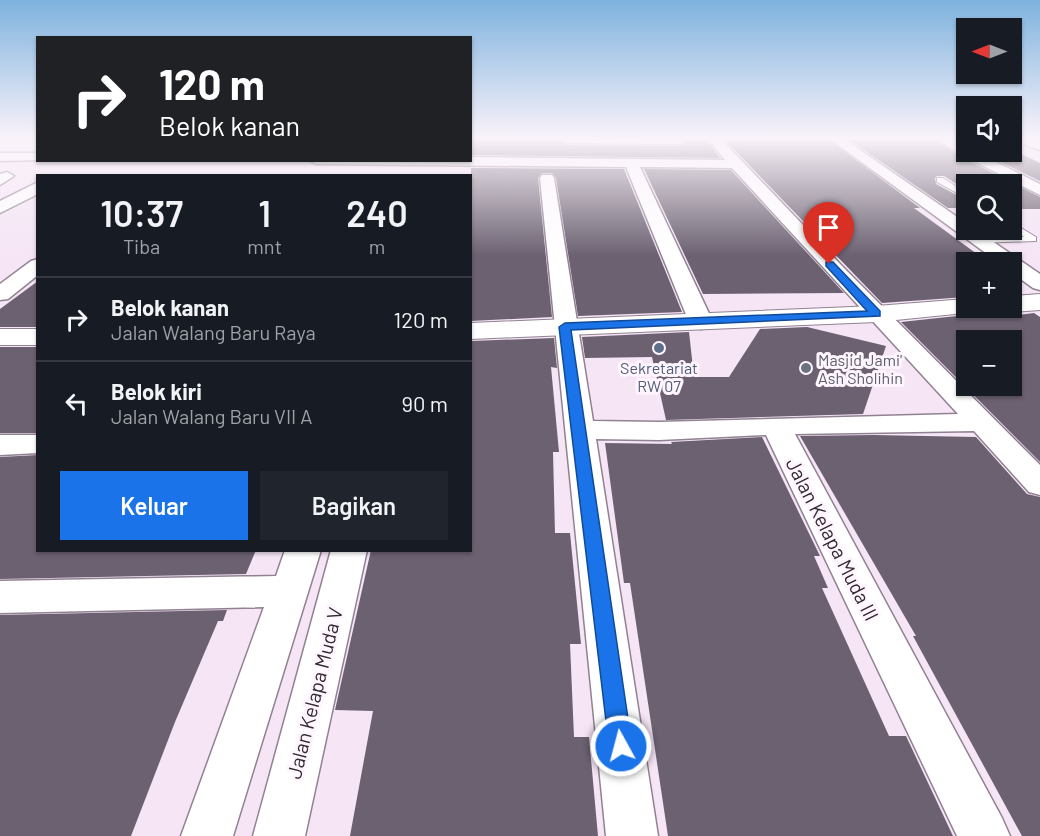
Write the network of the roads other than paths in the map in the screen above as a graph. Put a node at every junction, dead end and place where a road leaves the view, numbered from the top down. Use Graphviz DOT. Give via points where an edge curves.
graph roads {
  1 [pos="547,178"];
  2 [pos="638,178"];
  3 [pos="749,178"];
  4 [pos="891,178"];
  5 [pos="1017,178"];
  6 [pos="940,180"];
  7 [pos="36,188"];
  8 [pos="956,190"];
  9 [pos="1040,190"];
  10 [pos="0,208"];
  11 [pos="956,224"];
  12 [pos="1022,231"];
  13 [pos="1022,238"];
  14 [pos="978,240"];
  15 [pos="995,252"];
  16 [pos="36,267"];
  17 [pos="1022,271"];
  18 [pos="1040,284"];
  19 [pos="0,294"];
  20 [pos="1040,302"];
  21 [pos="1022,303"];
  22 [pos="956,308"];
  23 [pos="876,314"];
  24 [pos="701,322"];
  25 [pos="565,327"];
  26 [pos="472,331"];
  27 [pos="0,337"];
  28 [pos="36,337"];
  29 [pos="982,422"];
  30 [pos="776,426"];
  31 [pos="579,430"];
  32 [pos="36,444"];
  33 [pos="0,445"];
  34 [pos="1040,484"];
  35 [pos="302,552"];
  36 [pos="349,552"];
  37 [pos="290,591"];
  38 [pos="0,597"];
  39 [pos="207,836"];
  40 [pos="279,836"];
  41 [pos="632,836"];
  42 [pos="984,836"];
  1 -- 25 [label="street"];
  2 -- 24 [label="street"];
  3 -- 23 [label="street"];
  4 -- 11 [label="street"];
  5 -- 9 [label="street"];
  6 -- 8 [label="lane"];
  7 -- 10 [label="street"];
  12 -- 13 [label="lane" via="1033,238"];
  14 -- 15 [label="street"];
  16 -- 19 [label="street"];
  17 -- 18 [label="street"];
  20 -- 21 [label="street"];
  22 -- 23 [label="street"];
  23 -- 24 [label="street"];
  23 -- 29 [label="street"];
  24 -- 25 [label="street"];
  25 -- 26 [label="street"];
  25 -- 31 [label="street"];
  27 -- 28 [label="street"];
  29 -- 30 [label="street"];
  29 -- 34 [label="street"];
  30 -- 31 [label="street"];
  30 -- 42 [label="street, Jalan Kelapa Muda III"];
  31 -- 41 [label="street"];
  32 -- 33 [label="street"];
  35 -- 37 [label="street"];
  36 -- 40 [label="street, Jalan Kelapa Muda V"];
  37 -- 38 [label="street"];
  37 -- 39 [label="street"];
}
